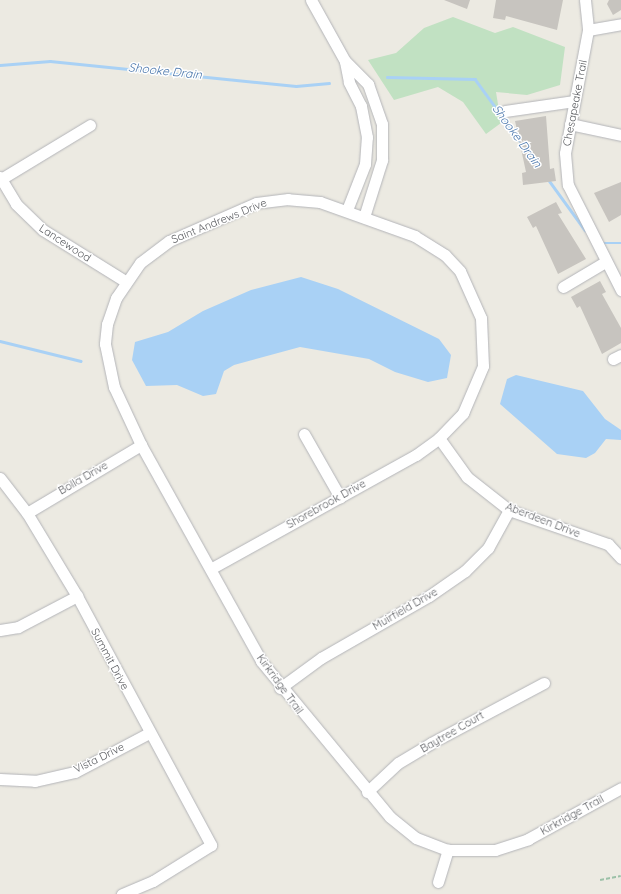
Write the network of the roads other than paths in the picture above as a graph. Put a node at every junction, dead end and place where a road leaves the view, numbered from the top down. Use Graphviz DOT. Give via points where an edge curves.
graph roads {
  1 [pos="311,0"];
  2 [pos="585,0"];
  3 [pos="621,24"];
  4 [pos="588,30"];
  5 [pos="345,60"];
  6 [pos="574,101"];
  7 [pos="505,112"];
  8 [pos="570,124"];
  9 [pos="90,125"];
  10 [pos="621,135"];
  11 [pos="383,136"];
  12 [pos="367,138"];
  13 [pos="1,178"];
  14 [pos="347,210"];
  15 [pos="364,217"];
  16 [pos="605,262"];
  17 [pos="125,281"];
  18 [pos="564,287"];
  19 [pos="621,290"];
  20 [pos="304,434"];
  21 [pos="439,438"];
  22 [pos="141,445"];
  23 [pos="0,478"];
  24 [pos="340,497"];
  25 [pos="509,510"];
  26 [pos="27,513"];
  27 [pos="621,558"];
  28 [pos="212,568"];
  29 [pos="77,596"];
  30 [pos="0,630"];
  31 [pos="544,683"];
  32 [pos="280,688"];
  33 [pos="149,733"];
  34 [pos="0,779"];
  35 [pos="621,788"];
  36 [pos="367,792"];
  37 [pos="448,850"];
  38 [pos="438,882"];
  39 [pos="122,894"];
  1 -- 5 [label="street"];
  2 -- 4 [label="street, Chesapeake Trail"];
  3 -- 4 [label="street"];
  4 -- 6 [label="street, Chesapeake Trail"];
  5 -- 11 [label="street" via="368,84 379,110"];
  5 -- 12 [label="street" via="349,82 361,106"];
  6 -- 7 [label="street"];
  6 -- 8 [label="street, Chesapeake Trail"];
  8 -- 10 [label="street"];
  8 -- 16 [label="street, Chesapeake Trail" via="565,153 568,185"];
  9 -- 13 [label="street"];
  11 -- 12 [label="street"];
  11 -- 15 [label="street" via="381,167"];
  12 -- 14 [label="street" via="365,164"];
  13 -- 17 [label="street, Lancewood" via="16,204 43,230"];
  14 -- 15 [label="street, Saint Andrews Drive"];
  14 -- 17 [label="street, Saint Andrews Drive" via="304,199 256,203 160,246"];
  15 -- 21 [label="street, Saint Andrews Drive" via="415,236 445,255 464,278 481,318 484,342 478,385 463,413"];
  16 -- 18 [label="street"];
  16 -- 19 [label="street, Chesapeake Trail"];
  17 -- 22 [label="street, Kirkridge Trail" via="107,324 107,361 122,407"];
  20 -- 24 [label="street"];
  21 -- 24 [label="street, Shorebrook Drive"];
  21 -- 25 [label="street, Aberdeen Drive" via="467,477"];
  22 -- 26 [label="street, Bolla Drive"];
  22 -- 28 [label="street, Kirkridge Trail"];
  23 -- 26 [label="street, Summit Drive"];
  24 -- 28 [label="street, Shorebrook Drive"];
  25 -- 27 [label="street, Aberdeen Drive" via="608,544"];
  25 -- 32 [label="street, Muirfield Drive" via="488,548 465,572 429,596 322,658"];
  26 -- 29 [label="street, Summit Drive"];
  28 -- 32 [label="street, Kirkridge Trail" via="261,661"];
  29 -- 30 [label="street" via="18,627"];
  29 -- 33 [label="street, Summit Drive"];
  31 -- 36 [label="street, Baytree Court" via="398,763"];
  32 -- 36 [label="street, Kirkridge Trail"];
  33 -- 34 [label="street, Vista Drive" via="75,772 35,781"];
  33 -- 39 [label="street, Summit Drive" via="211,846 153,881"];
  35 -- 37 [label="street, Kirkridge Trail" via="528,839 495,850"];
  36 -- 37 [label="street, Kirkridge Trail" via="390,817 416,838"];
  37 -- 38 [label="street"];
}
